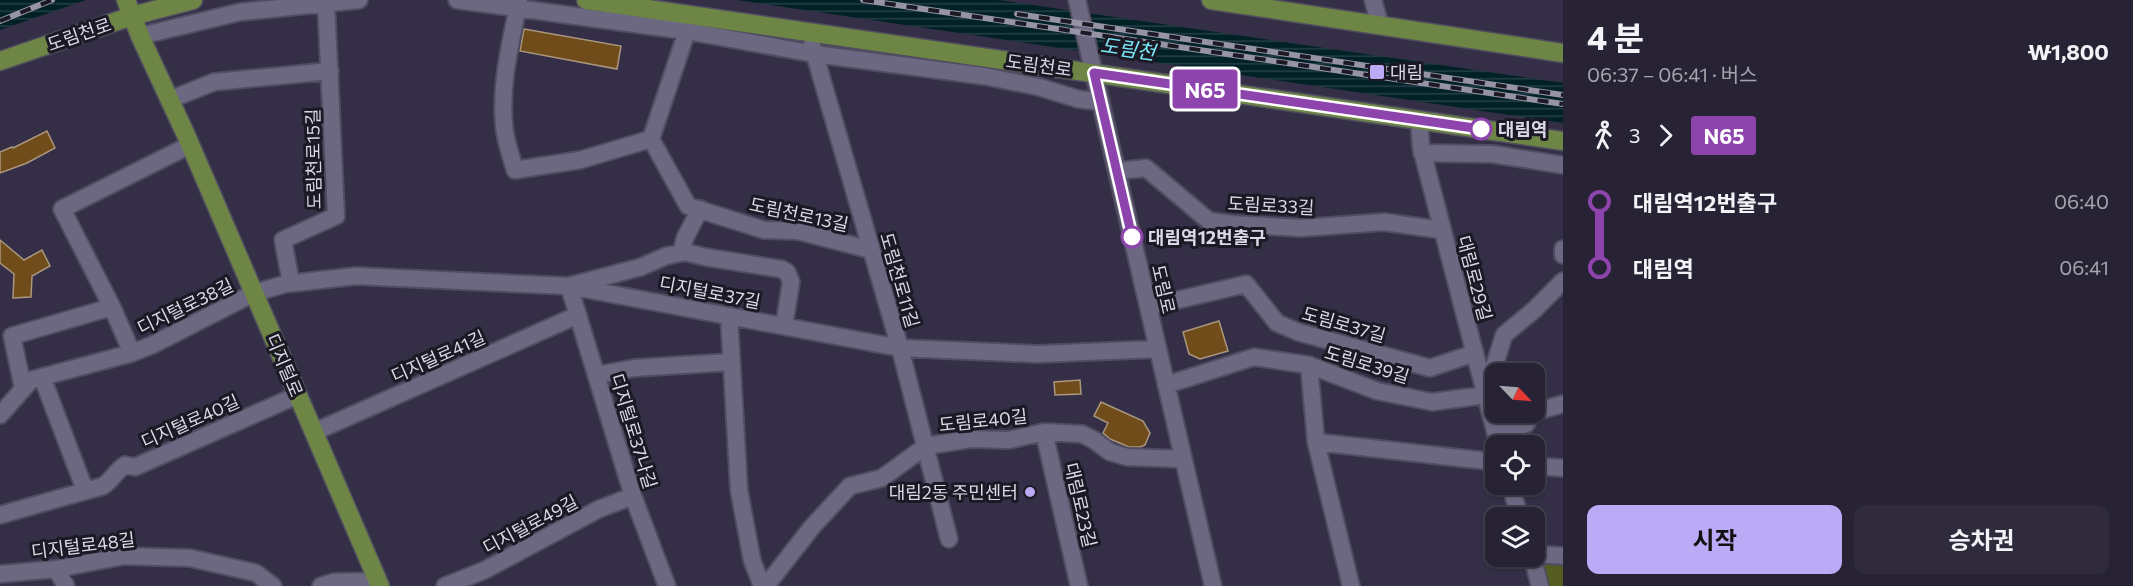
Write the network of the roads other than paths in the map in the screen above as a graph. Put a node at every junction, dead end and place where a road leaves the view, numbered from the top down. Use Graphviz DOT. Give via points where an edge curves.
graph roads {
  1 [pos="193,0"];
  2 [pos="359,0"];
  3 [pos="457,0"];
  4 [pos="586,0"];
  5 [pos="1077,0"];
  6 [pos="1211,0"];
  7 [pos="1373,0"];
  8 [pos="326,2"];
  9 [pos="518,5"];
  10 [pos="128,6"];
  11 [pos="1380,25"];
  12 [pos="687,31"];
  13 [pos="811,32"];
  14 [pos="140,36"];
  15 [pos="1563,53"];
  16 [pos="815,54"];
  17 [pos="0,61"];
  18 [pos="1092,66"];
  19 [pos="330,71"];
  20 [pos="169,100"];
  21 [pos="1101,102"];
  22 [pos="1419,120"];
  23 [pos="651,139"];
  24 [pos="1563,141"];
  25 [pos="190,145"];
  26 [pos="1422,153"];
  27 [pos="1563,165"];
  28 [pos="1117,171"];
  29 [pos="700,209"];
  30 [pos="1442,230"];
  31 [pos="1563,249"];
  32 [pos="872,250"];
  33 [pos="681,253"];
  34 [pos="1563,255"];
  35 [pos="1563,281"];
  36 [pos="291,283"];
  37 [pos="569,286"];
  38 [pos="255,293"];
  39 [pos="111,307"];
  40 [pos="1148,307"];
  41 [pos="578,315"];
  42 [pos="729,316"];
  43 [pos="784,326"];
  44 [pos="900,348"];
  45 [pos="1158,349"];
  46 [pos="132,353"];
  47 [pos="1475,353"];
  48 [pos="731,362"];
  49 [pos="1309,365"];
  50 [pos="597,375"];
  51 [pos="1481,376"];
  52 [pos="42,377"];
  53 [pos="1166,385"];
  54 [pos="23,388"];
  55 [pos="1485,391"];
  56 [pos="298,395"];
  57 [pos="1485,395"];
  58 [pos="3,404"];
  59 [pos="1563,404"];
  60 [pos="1545,409"];
  61 [pos="1527,423"];
  62 [pos="314,432"];
  63 [pos="1044,432"];
  64 [pos="1507,435"];
  65 [pos="1317,442"];
  66 [pos="926,446"];
  67 [pos="1184,459"];
  68 [pos="1485,461"];
  69 [pos="1545,467"];
  70 [pos="1563,468"];
  71 [pos="85,490"];
  72 [pos="633,496"];
  73 [pos="0,514"];
  74 [pos="950,539"];
  75 [pos="1545,555"];
  76 [pos="1563,556"];
  77 [pos="1536,567"];
  78 [pos="56,569"];
  79 [pos="0,574"];
  80 [pos="379,584"];
  81 [pos="66,586"];
  82 [pos="273,586"];
  83 [pos="321,586"];
  84 [pos="445,586"];
  85 [pos="667,586"];
  86 [pos="764,586"];
  87 [pos="1079,586"];
  88 [pos="1213,586"];
  89 [pos="1351,586"];
  90 [pos="1540,586"];
  1 -- 10 [label="main road, 도림천로"];
  2 -- 8 [label="street"];
  3 -- 9 [label="street"];
  4 -- 13 [label="main road, 도림천로"];
  5 -- 18 [label="street, 도림로"];
  6 -- 11 [label="main road"];
  7 -- 11 [label="street"];
  8 -- 14 [label="street" via="240,12"];
  8 -- 19 [label="street, 도림천로15길"];
  9 -- 12 [label="street"];
  9 -- 23 [label="street" via="504,74 504,127 515,170 580,160"];
  10 -- 14 [label="main road, 디지털로"];
  10 -- 17 [label="main road, 도림천로"];
  11 -- 15 [label="main road"];
  12 -- 16 [label="street"];
  12 -- 23 [label="street"];
  13 -- 16 [label="street, 도림천로11길"];
  13 -- 18 [label="main road, 도림천로"];
  14 -- 20 [label="main road, 디지털로"];
  16 -- 21 [label="street" via="984,76"];
  16 -- 32 [label="street, 도림천로11길"];
  18 -- 21 [label="street, 도림로"];
  18 -- 22 [label="main road, 도림천로"];
  19 -- 20 [label="street" via="214,82"];
  19 -- 36 [label="street, 도림천로15길" via="336,216 283,240"];
  20 -- 25 [label="main road, 디지털로"];
  21 -- 28 [label="street, 도림로"];
  22 -- 24 [label="main road, 도림천로"];
  22 -- 26 [label="street, 대림로29길"];
  23 -- 29 [label="street, 도림천로13길" via="688,206"];
  25 -- 38 [label="main road, 디지털로"];
  25 -- 39 [label="street, 디지털로38길" via="62,208"];
  26 -- 27 [label="street" via="1492,154"];
  26 -- 30 [label="street, 대림로29길"];
  28 -- 30 [label="street, 도림로33길" via="1146,168 1209,221 1301,228 1384,222"];
  28 -- 40 [label="street, 도림로"];
  29 -- 32 [label="street, 도림천로13길" via="764,230 798,231"];
  29 -- 33 [label="street"];
  30 -- 47 [label="street, 대림로29길"];
  31 -- 34 [label="street"];
  32 -- 44 [label="street, 도림천로11길"];
  33 -- 37 [label="street"];
  33 -- 43 [label="street" via="787,272 791,282"];
  35 -- 51 [label="street" via="1504,335 1494,367"];
  36 -- 37 [label="street, 디지털로37길" via="356,276"];
  36 -- 38 [label="street, 디지털로37길"];
  37 -- 41 [label="street, 디지털로37나길"];
  37 -- 42 [label="street, 디지털로37길"];
  38 -- 46 [label="street, 디지털로38길"];
  38 -- 56 [label="main road, 디지털로"];
  39 -- 46 [label="street, 디지털로38길"];
  39 -- 54 [label="street, 디지털로38길" via="12,336"];
  40 -- 45 [label="street, 도림로"];
  40 -- 47 [label="street, 도림로37길" via="1246,284 1277,323 1298,332 1430,368"];
  41 -- 50 [label="street, 디지털로37나길"];
  41 -- 62 [label="street, 디지털로41길"];
  42 -- 43 [label="street, 디지털로37길"];
  42 -- 48 [label="street"];
  43 -- 44 [label="street, 디지털로37길"];
  44 -- 45 [label="street, 디지털로37길" via="1038,354"];
  44 -- 66 [label="street, 도림천로11길"];
  45 -- 53 [label="street, 도림로"];
  46 -- 52 [label="street, 디지털로38길"];
  47 -- 51 [label="street, 대림로29길"];
  48 -- 50 [label="street" via="634,368"];
  48 -- 86 [label="street" via="739,490 752,560"];
  49 -- 53 [label="street, 도림로39길" via="1254,357"];
  49 -- 57 [label="street, 도림로39길" via="1377,391 1432,402"];
  49 -- 65 [label="street, 도림로39길"];
  50 -- 72 [label="street, 디지털로37나길"];
  51 -- 55 [label="street, 대림로29길"];
  52 -- 54 [label="street, 디지털로38길"];
  52 -- 71 [label="street"];
  53 -- 67 [label="street, 도림로"];
  54 -- 58 [label="street, 디지털로38길"];
  56 -- 62 [label="main road, 디지털로"];
  56 -- 71 [label="street, 디지털로40길" via="135,467 125,465 103,486"];
  59 -- 60 [label="street"];
  61 -- 64 [label="street"];
  62 -- 80 [label="main road, 디지털로"];
  63 -- 66 [label="street, 도림로40길" via="1009,440 970,439"];
  63 -- 67 [label="street, 도림로40길" via="1082,434 1110,452 1127,457"];
  63 -- 87 [label="street, 대림로23길"];
  65 -- 68 [label="street"];
  65 -- 89 [label="street, 도림로39길"];
  66 -- 74 [label="street, 도림천로11길"];
  66 -- 86 [label="street, 도림로40길" via="882,478 850,486"];
  67 -- 88 [label="street, 도림로"];
  69 -- 70 [label="street"];
  71 -- 73 [label="street, 디지털로40길"];
  72 -- 84 [label="street, 디지털로49길"];
  72 -- 85 [label="street, 디지털로37나길"];
  75 -- 76 [label="street"];
  77 -- 90 [label="street"];
  78 -- 79 [label="street, 디지털로48길"];
  78 -- 81 [label="street"];
  78 -- 82 [label="street, 디지털로48길" via="124,556 190,558 256,573"];
  80 -- 83 [label="street" via="334,582"];
}
